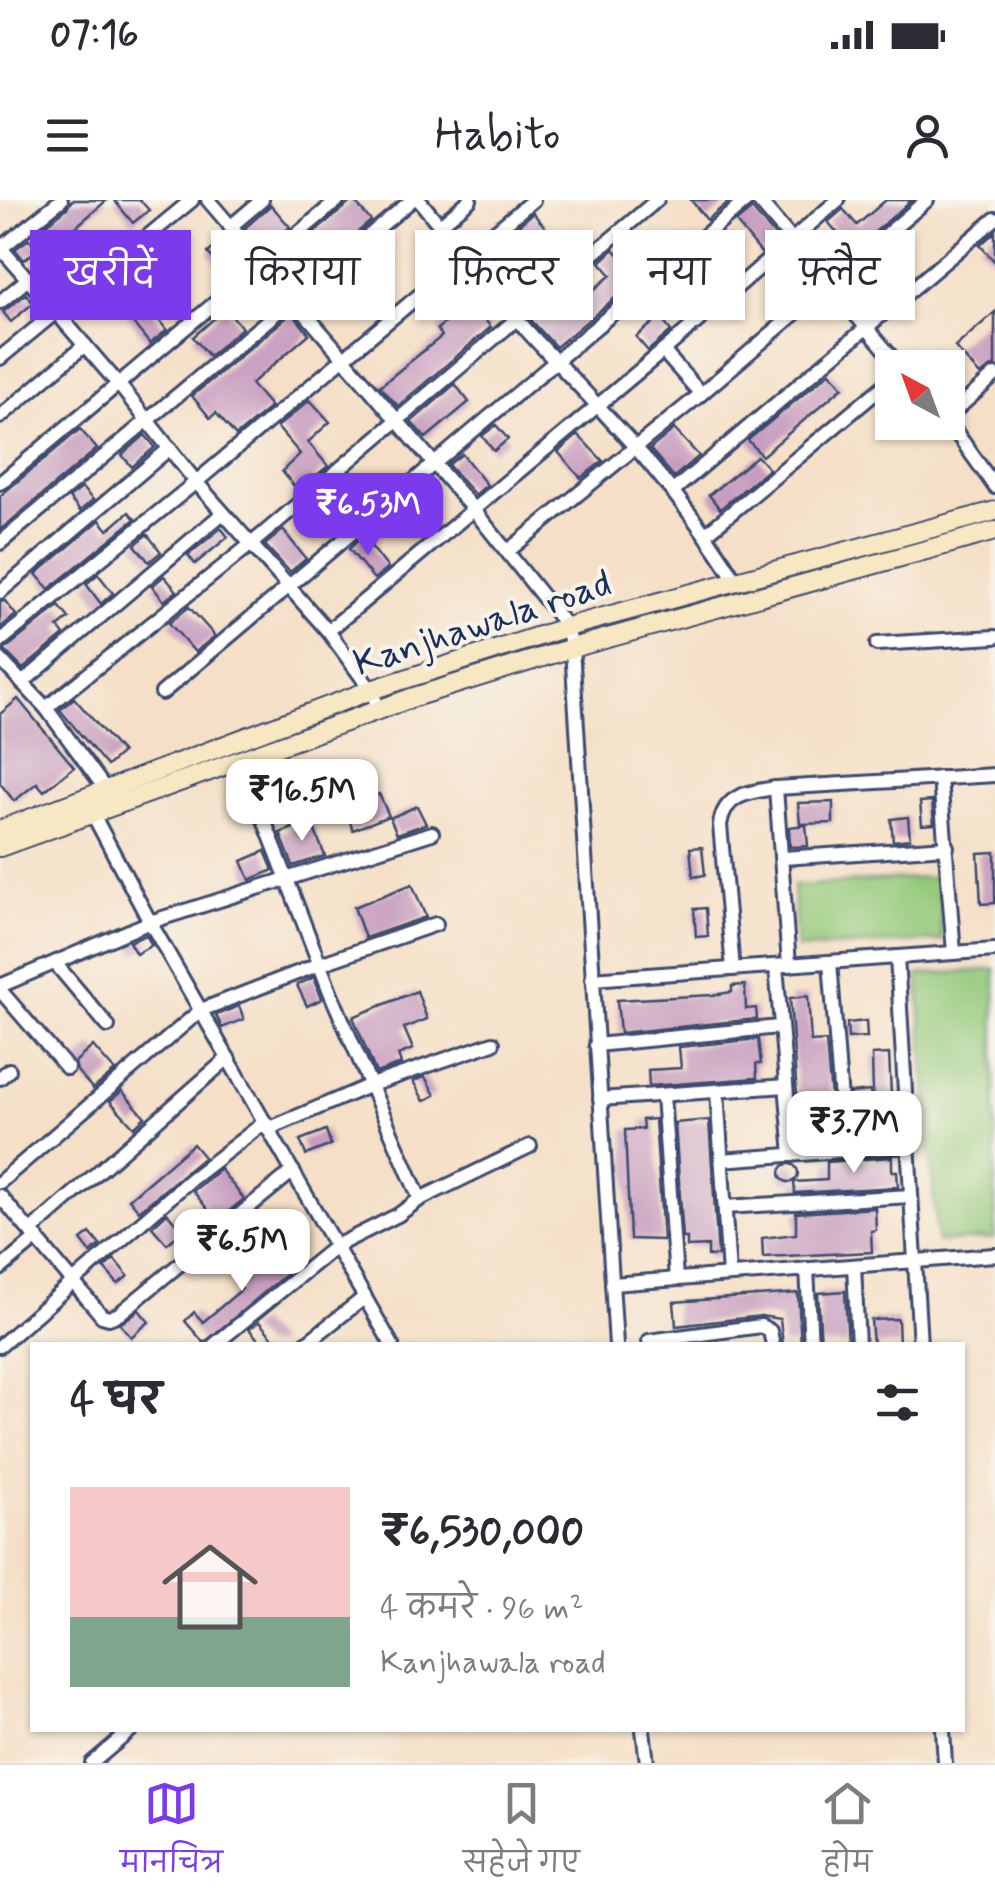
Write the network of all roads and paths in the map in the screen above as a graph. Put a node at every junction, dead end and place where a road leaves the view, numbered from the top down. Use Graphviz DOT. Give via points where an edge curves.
graph roads {
  1 [pos="61,200"];
  2 [pos="192,200"];
  3 [pos="208,200"];
  4 [pos="262,200"];
  5 [pos="338,200"];
  6 [pos="416,200"];
  7 [pos="470,200"];
  8 [pos="533,200"];
  9 [pos="657,200"];
  10 [pos="747,200"];
  11 [pos="758,200"];
  12 [pos="838,200"];
  13 [pos="927,200"];
  14 [pos="995,219"];
  15 [pos="440,226"];
  16 [pos="230,227"];
  17 [pos="155,230"];
  18 [pos="233,230"];
  19 [pos="303,230"];
  20 [pos="379,230"];
  21 [pos="443,230"];
  22 [pos="497,230"];
  23 [pos="784,230"];
  24 [pos="804,230"];
  25 [pos="893,230"];
  26 [pos="0,248"];
  27 [pos="593,254"];
  28 [pos="765,263"];
  29 [pos="28,279"];
  30 [pos="30,281"];
  31 [pos="415,298"];
  32 [pos="0,302"];
  33 [pos="211,308"];
  34 [pos="45,320"];
  35 [pos="63,320"];
  36 [pos="268,320"];
  37 [pos="311,320"];
  38 [pos="516,320"];
  39 [pos="520,320"];
  40 [pos="789,320"];
  41 [pos="862,320"];
  42 [pos="867,326"];
  43 [pos="85,346"];
  44 [pos="886,350"];
  45 [pos="663,351"];
  46 [pos="0,358"];
  47 [pos="342,359"];
  48 [pos="555,361"];
  49 [pos="995,375"];
  50 [pos="120,386"];
  51 [pos="875,393"];
  52 [pos="701,394"];
  53 [pos="965,403"];
  54 [pos="599,405"];
  55 [pos="0,417"];
  56 [pos="396,420"];
  57 [pos="148,421"];
  58 [pos="963,440"];
  59 [pos="636,445"];
  60 [pos="170,448"];
  61 [pos="434,464"];
  62 [pos="196,482"];
  63 [pos="0,483"];
  64 [pos="995,487"];
  65 [pos="673,491"];
  66 [pos="473,510"];
  67 [pos="995,511"];
  68 [pos="223,513"];
  69 [pos="995,531"];
  70 [pos="706,533"];
  71 [pos="0,542"];
  72 [pos="250,545"];
  73 [pos="508,552"];
  74 [pos="736,581"];
  75 [pos="288,588"];
  76 [pos="0,592"];
  77 [pos="567,626"];
  78 [pos="328,631"];
  79 [pos="995,637"];
  80 [pos="0,641"];
  81 [pos="877,644"];
  82 [pos="572,648"];
  83 [pos="0,659"];
  84 [pos="22,683"];
  85 [pos="371,690"];
  86 [pos="162,693"];
  87 [pos="46,708"];
  88 [pos="380,709"];
  89 [pos="241,760"];
  90 [pos="995,776"];
  91 [pos="940,778"];
  92 [pos="776,788"];
  93 [pos="106,790"];
  94 [pos="88,806"];
  95 [pos="0,830"];
  96 [pos="432,833"];
  97 [pos="0,847"];
  98 [pos="947,847"];
  99 [pos="782,858"];
  100 [pos="284,878"];
  101 [pos="150,922"];
  102 [pos="436,924"];
  103 [pos="995,950"];
  104 [pos="954,953"];
  105 [pos="897,958"];
  106 [pos="830,962"];
  107 [pos="54,963"];
  108 [pos="320,964"];
  109 [pos="783,966"];
  110 [pos="733,969"];
  111 [pos="592,980"];
  112 [pos="0,988"];
  113 [pos="201,1010"];
  114 [pos="108,1026"];
  115 [pos="780,1027"];
  116 [pos="493,1043"];
  117 [pos="596,1045"];
  118 [pos="228,1058"];
  119 [pos="67,1068"];
  120 [pos="371,1085"];
  121 [pos="786,1086"];
  122 [pos="717,1091"];
  123 [pos="663,1095"];
  124 [pos="600,1099"];
  125 [pos="266,1125"];
  126 [pos="530,1146"];
  127 [pos="908,1146"];
  128 [pos="845,1151"];
  129 [pos="792,1155"];
  130 [pos="722,1160"];
  131 [pos="294,1172"];
  132 [pos="0,1182"];
  133 [pos="0,1196"];
  134 [pos="911,1196"];
  135 [pos="420,1199"];
  136 [pos="724,1206"];
  137 [pos="34,1235"];
  138 [pos="336,1246"];
  139 [pos="995,1255"];
  140 [pos="915,1261"];
  141 [pos="854,1266"];
  142 [pos="807,1269"];
  143 [pos="0,1270"];
  144 [pos="729,1275"];
  145 [pos="676,1279"];
  146 [pos="74,1283"];
  147 [pos="612,1284"];
  148 [pos="365,1297"];
  149 [pos="649,1340"];
  150 [pos="218,1342"];
  151 [pos="308,1342"];
  152 [pos="390,1342"];
  153 [pos="616,1342"];
  154 [pos="772,1342"];
  155 [pos="812,1342"];
  156 [pos="858,1342"];
  157 [pos="920,1342"];
  158 [pos="0,1346"];
  159 [pos="129,1732"];
  160 [pos="643,1732"];
  161 [pos="943,1732"];
  162 [pos="92,1763"];
  163 [pos="648,1763"];
  164 [pos="946,1763"];
  1 -- 26 [label="street"];
  2 -- 17 [label="street"];
  3 -- 16 [label="street"];
  4 -- 16 [label="street"];
  5 -- 19 [label="street"];
  6 -- 15 [label="street"];
  6 -- 20 [label="street"];
  7 -- 15 [label="street"];
  8 -- 22 [label="street"];
  9 -- 27 [label="street"];
  10 -- 48 [label="street"];
  11 -- 23 [label="street"];
  12 -- 24 [label="street"];
  13 -- 25 [label="street"];
  14 -- 42 [label="street"];
  15 -- 21 [label="street"];
  16 -- 18 [label="street"];
  26 -- 29 [label="street"];
  28 -- 45 [label="street"];
  29 -- 30 [label="street"];
  29 -- 32 [label="street"];
  31 -- 47 [label="street"];
  33 -- 50 [label="street"];
  34 -- 46 [label="street"];
  35 -- 43 [label="street"];
  36 -- 57 [label="street"];
  37 -- 47 [label="street"];
  38 -- 56 [label="street"];
  39 -- 48 [label="street"];
  40 -- 52 [label="street"];
  41 -- 42 [label="street"];
  42 -- 44 [label="street"];
  42 -- 65 [label="street"];
  43 -- 50 [label="street"];
  43 -- 55 [label="street"];
  45 -- 52 [label="street"];
  45 -- 54 [label="street"];
  47 -- 56 [label="street"];
  47 -- 62 [label="street"];
  48 -- 54 [label="street"];
  48 -- 61 [label="street"];
  49 -- 53 [label="street"];
  50 -- 57 [label="street"];
  50 -- 63 [label="street"];
  51 -- 70 [label="street"];
  52 -- 59 [label="street"];
  54 -- 59 [label="street"];
  54 -- 66 [label="street"];
  56 -- 61 [label="street"];
  56 -- 72 [label="street"];
  57 -- 60 [label="street"];
  57 -- 71 [label="street"];
  58 -- 64 [label="street"];
  59 -- 65 [label="street"];
  59 -- 73 [label="street"];
  60 -- 62 [label="street"];
  60 -- 76 [label="street"];
  61 -- 66 [label="street"];
  61 -- 75 [label="street"];
  62 -- 68 [label="street"];
  62 -- 80 [label="street"];
  65 -- 70 [label="street"];
  66 -- 73 [label="street"];
  66 -- 78 [label="street"];
  67 -- 74 [label="main road, Kanjhawala road"];
  68 -- 72 [label="street"];
  68 -- 84 [label="street"];
  69 -- 82 [label="main road, Kanjhawala road"];
  70 -- 74 [label="street"];
  72 -- 75 [label="street"];
  72 -- 87 [label="street"];
  73 -- 77 [label="street"];
  74 -- 77 [label="main road, Kanjhawala road"];
  75 -- 78 [label="street"];
  75 -- 86 [label="street"];
  77 -- 82 [label="street"];
  77 -- 85 [label="main road, Kanjhawala road"];
  78 -- 85 [label="street"];
  79 -- 81 [label="street"];
  82 -- 88 [label="main road, Kanjhawala road"];
  82 -- 111 [label="street"];
  83 -- 84 [label="street"];
  84 -- 87 [label="street"];
  85 -- 88 [label="street"];
  85 -- 93 [label="main road, Kanjhawala road"];
  87 -- 93 [label="street"];
  88 -- 89 [label="main road, Kanjhawala road"];
  89 -- 94 [label="main road, Kanjhawala road"];
  89 -- 100 [label="street"];
  90 -- 91 [label="street"];
  91 -- 92 [label="street"];
  91 -- 98 [label="street"];
  92 -- 99 [label="street"];
  92 -- 110 [label="street" via="733,798 722,814"];
  93 -- 94 [label="main road, Kanjhawala road"];
  94 -- 95 [label="main road, Kanjhawala road"];
  94 -- 97 [label="main road, Kanjhawala road"];
  94 -- 101 [label="street"];
  96 -- 100 [label="street"];
  98 -- 99 [label="street"];
  98 -- 104 [label="street"];
  99 -- 109 [label="street"];
  100 -- 101 [label="street"];
  100 -- 108 [label="street"];
  101 -- 107 [label="street"];
  101 -- 113 [label="street"];
  102 -- 108 [label="street"];
  103 -- 104 [label="street"];
  104 -- 105 [label="street"];
  105 -- 106 [label="street"];
  105 -- 127 [label="street"];
  106 -- 109 [label="street"];
  106 -- 128 [label="street"];
  107 -- 112 [label="street"];
  107 -- 114 [label="street"];
  108 -- 113 [label="street"];
  108 -- 120 [label="street"];
  109 -- 110 [label="street"];
  109 -- 115 [label="street"];
  110 -- 111 [label="street"];
  111 -- 117 [label="street"];
  112 -- 119 [label="street"];
  113 -- 118 [label="street"];
  113 -- 132 [label="street"];
  115 -- 117 [label="street"];
  115 -- 121 [label="street"];
  116 -- 120 [label="street"];
  117 -- 124 [label="street"];
  118 -- 125 [label="street"];
  118 -- 137 [label="street"];
  120 -- 125 [label="street"];
  120 -- 135 [label="street"];
  121 -- 122 [label="street"];
  121 -- 129 [label="street"];
  122 -- 123 [label="street"];
  122 -- 130 [label="street"];
  123 -- 124 [label="street"];
  123 -- 145 [label="street"];
  124 -- 147 [label="street"];
  125 -- 131 [label="street"];
  125 -- 146 [label="street" via="190,1180"];
  126 -- 135 [label="street"];
  127 -- 128 [label="street"];
  127 -- 134 [label="street"];
  128 -- 129 [label="street"];
  129 -- 130 [label="street"];
  130 -- 136 [label="street"];
  131 -- 138 [label="street"];
  131 -- 146 [label="street" via="119,1314 102,1316"];
  133 -- 137 [label="street"];
  134 -- 136 [label="street"];
  134 -- 140 [label="street"];
  135 -- 138 [label="street"];
  136 -- 144 [label="street"];
  137 -- 143 [label="street"];
  137 -- 146 [label="street"];
  138 -- 148 [label="street"];
  138 -- 150 [label="street"];
  139 -- 140 [label="street"];
  140 -- 141 [label="street"];
  140 -- 157 [label="street"];
  141 -- 142 [label="street"];
  141 -- 156 [label="street"];
  142 -- 144 [label="street"];
  142 -- 155 [label="street"];
  144 -- 145 [label="street"];
  145 -- 147 [label="street"];
  146 -- 158 [label="street"];
  147 -- 153 [label="street"];
  148 -- 151 [label="street"];
  148 -- 152 [label="street"];
  149 -- 154 [label="street" via="761,1326"];
  159 -- 162 [label="street"];
  160 -- 163 [label="street"];
  161 -- 164 [label="street"];
}
